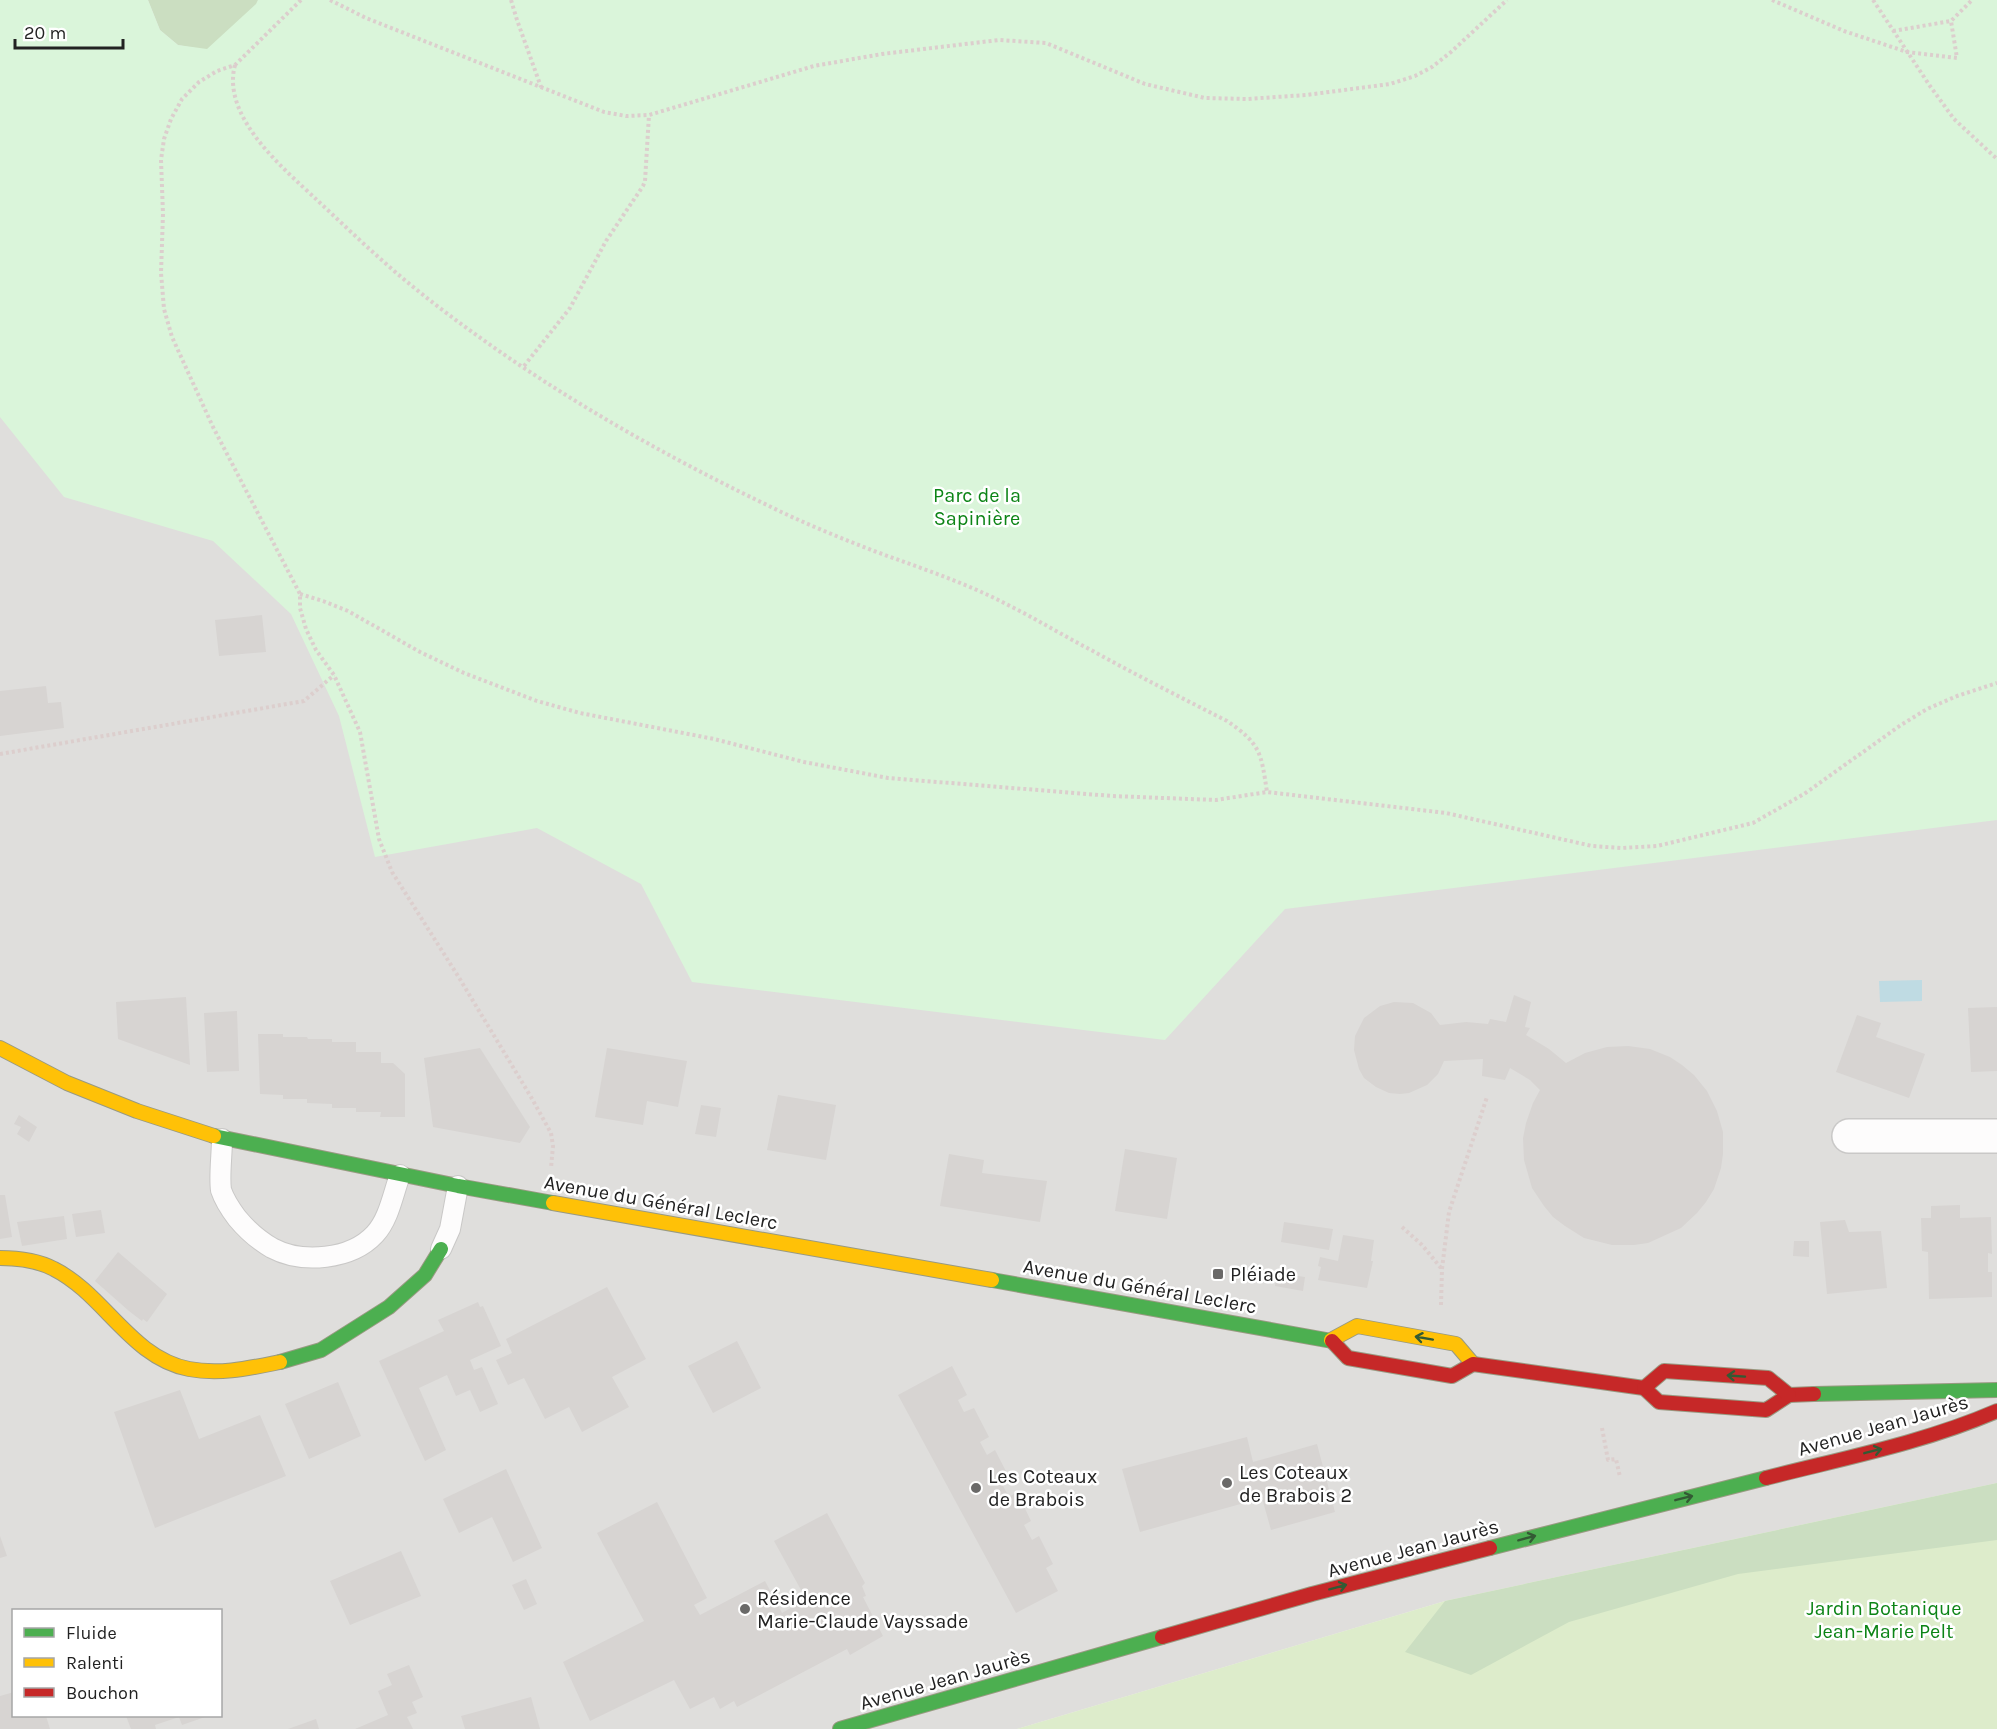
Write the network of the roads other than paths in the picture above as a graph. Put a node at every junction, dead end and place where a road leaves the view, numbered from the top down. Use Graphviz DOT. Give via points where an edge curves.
graph roads {
  1 [pos="0,1048"];
  2 [pos="1849,1136"];
  3 [pos="1997,1136"];
  4 [pos="222,1139"];
  5 [pos="400,1175"];
  6 [pos="458,1186"];
  7 [pos="441,1249"];
  8 [pos="0,1257"];
  9 [pos="1331,1340"];
  10 [pos="1473,1364"];
  11 [pos="1644,1388"];
  12 [pos="1997,1390"];
  13 [pos="1789,1395"];
  14 [pos="1997,1411"];
  15 [pos="840,1729"];
  1 -- 4 [label="main road, Avenue du Général Leclerc" via="67,1083"];
  2 -- 3 [label="street"];
  4 -- 5 [label="main road, Avenue du Général Leclerc"];
  4 -- 5 [label="lane" via="222,1190 230,1209 255,1237 293,1255 330,1256 360,1246 383,1223"];
  5 -- 6 [label="main road, Avenue du Général Leclerc"];
  6 -- 7 [label="lane" via="450,1229"];
  6 -- 9 [label="main road, Avenue du Général Leclerc"];
  7 -- 8 [label="main road" via="422,1279 318,1352 236,1371 208,1372 178,1366 156,1355 60,1273 41,1263"];
  9 -- 10 [label="main road" via="1348,1358 1452,1376"];
  10 -- 9 [label="main road, one-way" via="1456,1344 1357,1326"];
  10 -- 11 [label="main road"];
  11 -- 13 [label="main road" via="1659,1402 1766,1410"];
  13 -- 11 [label="main road, one-way" via="1768,1378 1665,1371"];
  12 -- 13 [label="main road"];
  15 -- 14 [label="main road, Avenue Jean Jaurès, one-way" via="1282,1603 1898,1445"];
}
